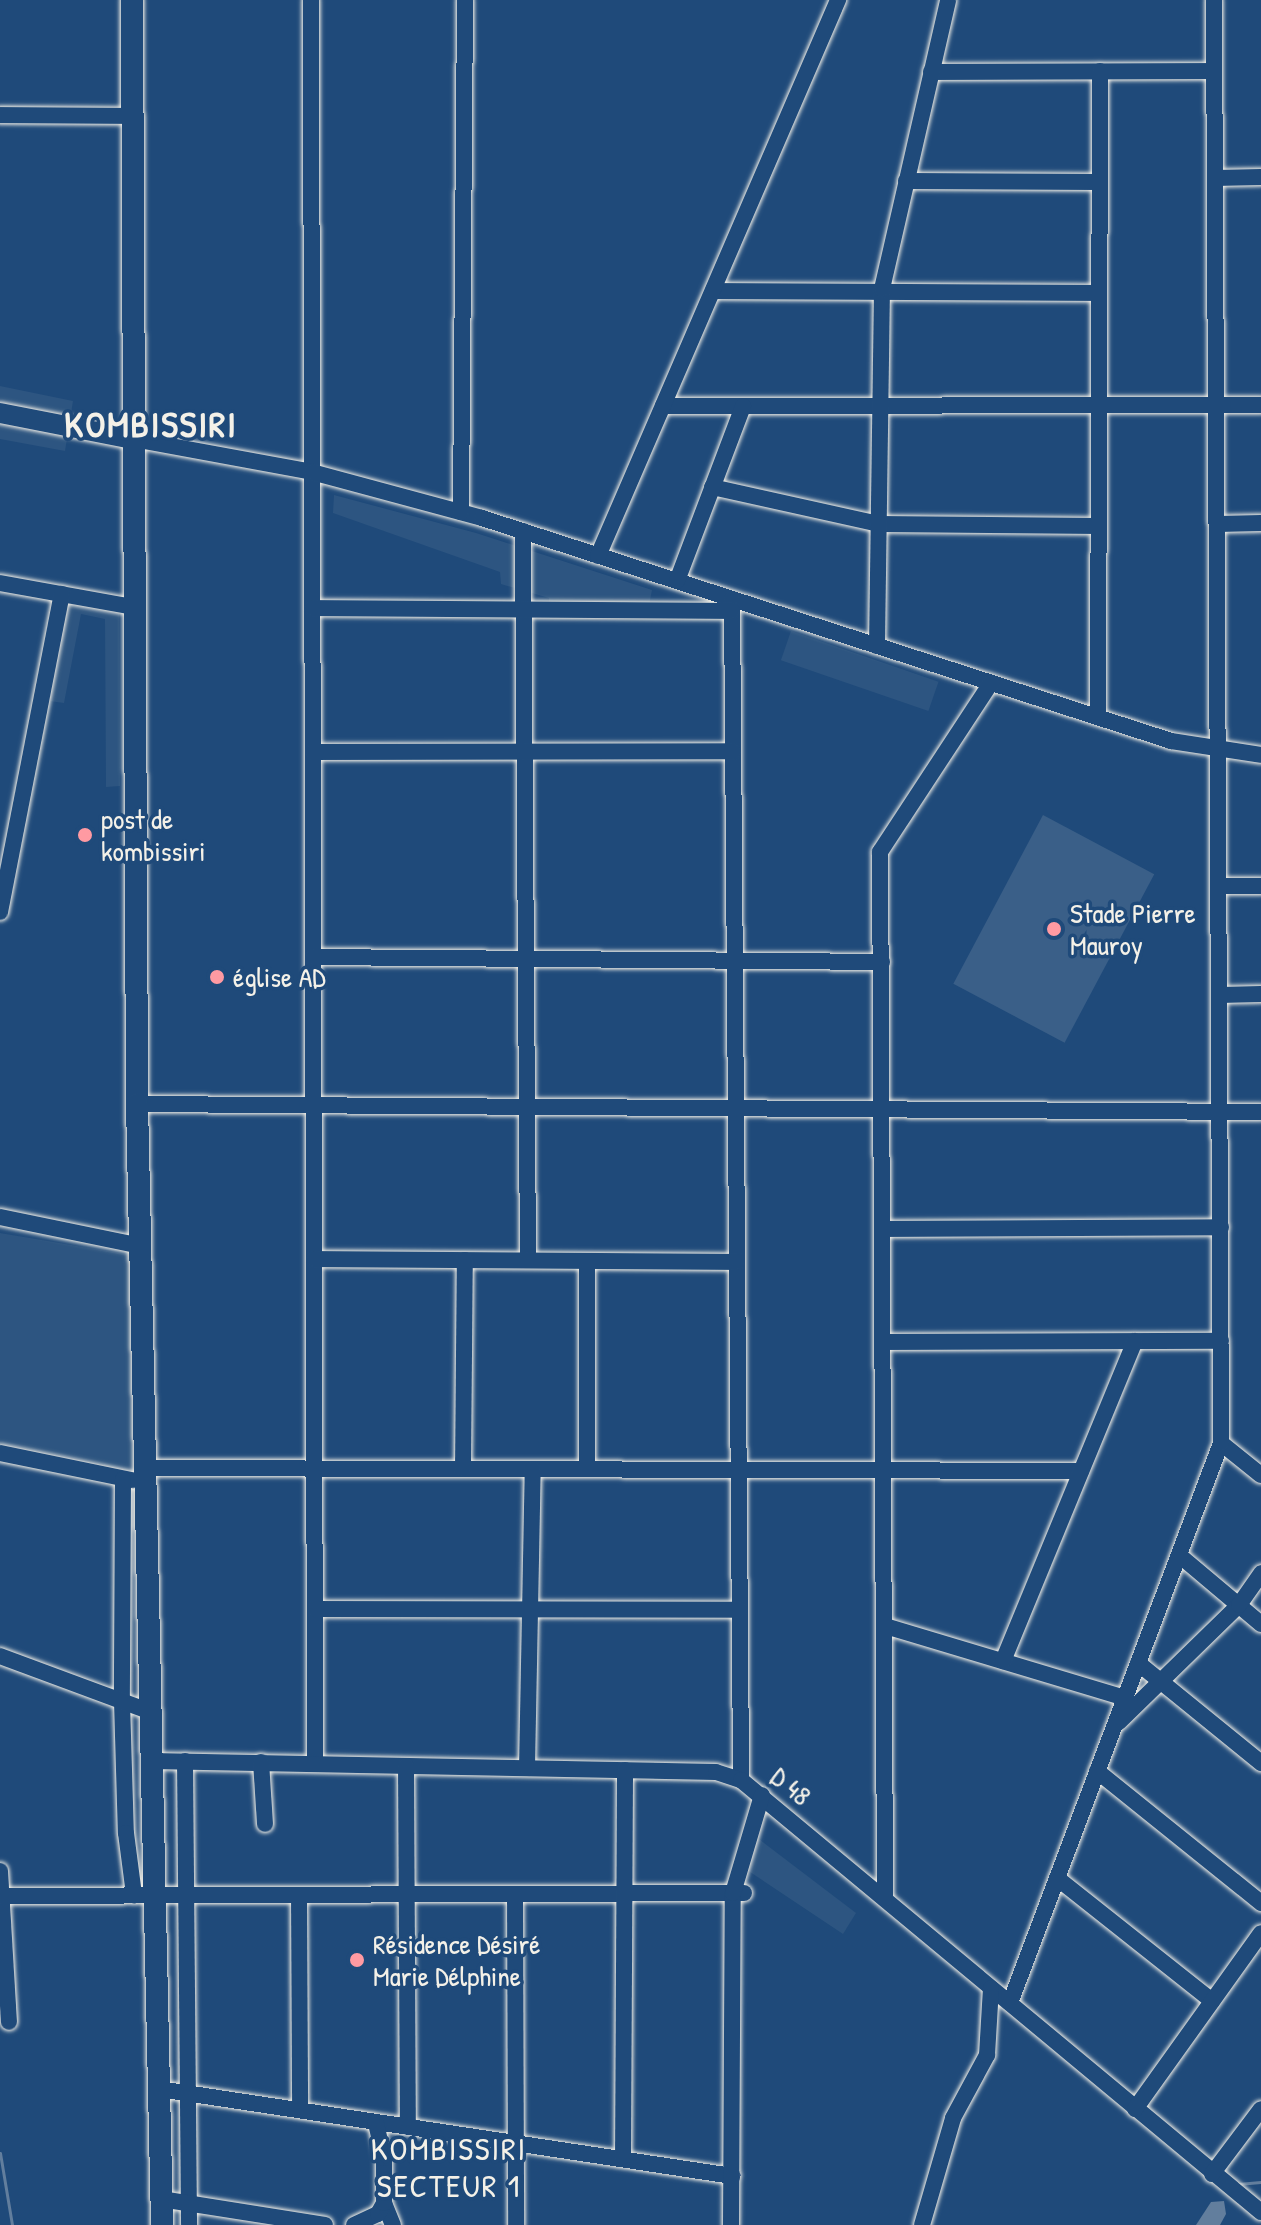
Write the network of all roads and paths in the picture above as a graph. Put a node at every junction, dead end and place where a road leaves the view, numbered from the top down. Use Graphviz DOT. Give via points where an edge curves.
graph roads {
  1 [pos="132,0"];
  2 [pos="311,0"];
  3 [pos="465,0"];
  4 [pos="838,0"];
  5 [pos="948,0"];
  6 [pos="1214,0"];
  7 [pos="1100,71"];
  8 [pos="1214,71"];
  9 [pos="931,72"];
  10 [pos="0,115"];
  11 [pos="132,116"];
  12 [pos="1261,177"];
  13 [pos="1215,178"];
  14 [pos="906,181"];
  15 [pos="1100,182"];
  16 [pos="882,289"];
  17 [pos="713,291"];
  18 [pos="1099,293"];
  19 [pos="880,405"];
  20 [pos="1099,405"];
  21 [pos="1217,405"];
  22 [pos="1261,405"];
  23 [pos="663,406"];
  24 [pos="743,406"];
  25 [pos="0,413"];
  26 [pos="133,439"];
  27 [pos="312,472"];
  28 [pos="712,487"];
  29 [pos="461,512"];
  30 [pos="1261,523"];
  31 [pos="879,524"];
  32 [pos="1218,524"];
  33 [pos="1099,526"];
  34 [pos="523,531"];
  35 [pos="598,556"];
  36 [pos="677,581"];
  37 [pos="0,583"];
  38 [pos="62,594"];
  39 [pos="732,605"];
  40 [pos="134,607"];
  41 [pos="312,608"];
  42 [pos="524,609"];
  43 [pos="877,646"];
  44 [pos="991,683"];
  45 [pos="1098,717"];
  46 [pos="1220,749"];
  47 [pos="733,751"];
  48 [pos="313,752"];
  49 [pos="524,752"];
  50 [pos="1261,755"];
  51 [pos="1220,886"];
  52 [pos="1261,886"];
  53 [pos="0,912"];
  54 [pos="313,957"];
  55 [pos="526,959"];
  56 [pos="734,961"];
  57 [pos="882,962"];
  58 [pos="1261,994"];
  59 [pos="1220,995"];
  60 [pos="137,1104"];
  61 [pos="314,1106"];
  62 [pos="527,1107"];
  63 [pos="735,1109"];
  64 [pos="885,1110"];
  65 [pos="1220,1112"];
  66 [pos="1261,1112"];
  67 [pos="0,1217"];
  68 [pos="1221,1227"];
  69 [pos="885,1229"];
  70 [pos="141,1246"];
  71 [pos="314,1259"];
  72 [pos="465,1260"];
  73 [pos="528,1260"];
  74 [pos="587,1261"];
  75 [pos="737,1262"];
  76 [pos="1135,1341"];
  77 [pos="1221,1341"];
  78 [pos="885,1342"];
  79 [pos="1221,1443"];
  80 [pos="0,1453"];
  81 [pos="314,1469"];
  82 [pos="463,1469"];
  83 [pos="533,1469"];
  84 [pos="587,1469"];
  85 [pos="738,1470"];
  86 [pos="885,1470"];
  87 [pos="1081,1471"];
  88 [pos="1261,1475"];
  89 [pos="138,1477"];
  90 [pos="1179,1555"];
  91 [pos="1261,1573"];
  92 [pos="1239,1605"];
  93 [pos="315,1609"];
  94 [pos="530,1610"];
  95 [pos="739,1610"];
  96 [pos="1261,1624"];
  97 [pos="885,1626"];
  98 [pos="0,1656"];
  99 [pos="1003,1661"];
  100 [pos="1138,1663"];
  101 [pos="1162,1683"];
  102 [pos="1125,1698"];
  103 [pos="122,1702"];
  104 [pos="151,1712"];
  105 [pos="1115,1725"];
  106 [pos="152,1761"];
  107 [pos="185,1761"];
  108 [pos="261,1762"];
  109 [pos="1261,1763"];
  110 [pos="315,1764"];
  111 [pos="406,1766"];
  112 [pos="527,1768"];
  113 [pos="625,1770"];
  114 [pos="1097,1771"];
  115 [pos="741,1780"];
  116 [pos="762,1795"];
  117 [pos="265,1824"];
  118 [pos="0,1871"];
  119 [pos="1057,1878"];
  120 [pos="739,1893"];
  121 [pos="407,1894"];
  122 [pos="515,1894"];
  123 [pos="625,1894"];
  124 [pos="144,1895"];
  125 [pos="186,1895"];
  126 [pos="299,1895"];
  127 [pos="0,1896"];
  128 [pos="885,1898"];
  129 [pos="1261,1903"];
  130 [pos="1261,1933"];
  131 [pos="991,1988"];
  132 [pos="1212,2001"];
  133 [pos="1010,2003"];
  134 [pos="9,2022"];
  135 [pos="159,2089"];
  136 [pos="188,2094"];
  137 [pos="1135,2109"];
  138 [pos="1261,2109"];
  139 [pos="300,2110"];
  140 [pos="376,2122"];
  141 [pos="408,2127"];
  142 [pos="515,2143"];
  143 [pos="623,2159"];
  144 [pos="1212,2174"];
  145 [pos="732,2176"];
  146 [pos="161,2199"];
  147 [pos="189,2203"];
  148 [pos="384,2203"];
  149 [pos="1261,2212"];
  150 [pos="162,2225"];
  151 [pos="189,2225"];
  152 [pos="325,2225"];
  153 [pos="354,2225"];
  154 [pos="393,2225"];
  155 [pos="516,2225"];
  156 [pos="731,2225"];
  157 [pos="922,2225"];
  1 -- 11 [label="highway"];
  2 -- 27 [label="street"];
  3 -- 29 [label="street"];
  4 -- 17 [label="street"];
  5 -- 9 [label="street"];
  6 -- 8 [label="street"];
  7 -- 8 [label="street"];
  7 -- 9 [label="street"];
  7 -- 15 [label="street"];
  8 -- 13 [label="street"];
  9 -- 14 [label="street"];
  10 -- 11 [label="street"];
  11 -- 26 [label="highway"];
  12 -- 13 [label="street"];
  13 -- 21 [label="street"];
  14 -- 15 [label="street"];
  14 -- 16 [label="street"];
  15 -- 18 [label="street"];
  16 -- 17 [label="street"];
  16 -- 18 [label="street"];
  16 -- 19 [label="street"];
  17 -- 23 [label="street"];
  18 -- 20 [label="street"];
  19 -- 20 [label="street"];
  19 -- 24 [label="street"];
  19 -- 31 [label="street"];
  20 -- 21 [label="street"];
  20 -- 33 [label="street"];
  21 -- 22 [label="street"];
  21 -- 32 [label="street"];
  23 -- 24 [label="street"];
  23 -- 35 [label="street"];
  24 -- 28 [label="street"];
  25 -- 26 [label="main road"];
  26 -- 27 [label="street"];
  26 -- 40 [label="highway"];
  27 -- 29 [label="street"];
  27 -- 41 [label="street"];
  28 -- 31 [label="street"];
  28 -- 36 [label="street"];
  29 -- 34 [label="street"];
  30 -- 32 [label="street"];
  31 -- 33 [label="street"];
  31 -- 43 [label="street"];
  32 -- 46 [label="street"];
  33 -- 45 [label="street"];
  34 -- 35 [label="street"];
  34 -- 42 [label="street"];
  35 -- 36 [label="street"];
  36 -- 39 [label="street"];
  37 -- 38 [label="street"];
  38 -- 40 [label="street"];
  38 -- 53 [label="street"];
  39 -- 42 [label="street"];
  39 -- 43 [label="street"];
  39 -- 47 [label="street"];
  40 -- 60 [label="highway"];
  41 -- 42 [label="street"];
  41 -- 48 [label="street"];
  42 -- 49 [label="street"];
  43 -- 44 [label="street"];
  44 -- 45 [label="street"];
  44 -- 57 [label="street" via="880,852"];
  45 -- 46 [label="street" via="1171,741"];
  46 -- 50 [label="street"];
  46 -- 51 [label="street"];
  47 -- 49 [label="street"];
  47 -- 56 [label="street"];
  48 -- 49 [label="street"];
  48 -- 54 [label="street"];
  49 -- 55 [label="street"];
  51 -- 52 [label="street"];
  51 -- 59 [label="street"];
  54 -- 55 [label="street"];
  54 -- 61 [label="street"];
  55 -- 56 [label="street"];
  55 -- 62 [label="street"];
  56 -- 57 [label="street"];
  56 -- 63 [label="street"];
  57 -- 64 [label="street"];
  58 -- 59 [label="street"];
  59 -- 65 [label="street"];
  60 -- 61 [label="street"];
  60 -- 70 [label="highway"];
  61 -- 62 [label="street"];
  61 -- 71 [label="street"];
  62 -- 63 [label="street"];
  62 -- 73 [label="street"];
  63 -- 64 [label="street"];
  63 -- 75 [label="street"];
  64 -- 65 [label="street"];
  64 -- 69 [label="street"];
  65 -- 66 [label="street"];
  65 -- 68 [label="street"];
  67 -- 70 [label="street"];
  68 -- 69 [label="street"];
  68 -- 77 [label="street"];
  69 -- 78 [label="street"];
  70 -- 89 [label="highway"];
  71 -- 72 [label="street"];
  71 -- 81 [label="street"];
  72 -- 73 [label="street"];
  72 -- 82 [label="street"];
  73 -- 74 [label="street"];
  74 -- 75 [label="street"];
  74 -- 84 [label="street"];
  75 -- 85 [label="street"];
  76 -- 77 [label="street"];
  76 -- 78 [label="street"];
  76 -- 87 [label="street"];
  77 -- 79 [label="street"];
  78 -- 86 [label="street"];
  79 -- 88 [label="street"];
  79 -- 90 [label="street"];
  80 -- 89 [label="street"];
  81 -- 82 [label="street"];
  81 -- 89 [label="street"];
  81 -- 93 [label="street"];
  82 -- 83 [label="street"];
  83 -- 84 [label="street"];
  83 -- 94 [label="street"];
  84 -- 85 [label="street"];
  85 -- 86 [label="street"];
  85 -- 95 [label="street"];
  86 -- 87 [label="street"];
  86 -- 97 [label="street"];
  87 -- 99 [label="street"];
  89 -- 103 [label="street"];
  89 -- 104 [label="highway"];
  90 -- 92 [label="street"];
  90 -- 100 [label="street"];
  91 -- 92 [label="street"];
  92 -- 96 [label="street"];
  92 -- 101 [label="street"];
  93 -- 94 [label="street"];
  93 -- 110 [label="street"];
  94 -- 95 [label="street"];
  94 -- 112 [label="street"];
  95 -- 115 [label="street"];
  97 -- 99 [label="street"];
  97 -- 128 [label="street"];
  98 -- 103 [label="street"];
  99 -- 102 [label="street"];
  100 -- 101 [label="street"];
  100 -- 102 [label="street"];
  101 -- 105 [label="street"];
  101 -- 109 [label="street"];
  102 -- 105 [label="street"];
  103 -- 104 [label="street"];
  103 -- 124 [label="street" via="126,1833"];
  104 -- 106 [label="highway"];
  105 -- 114 [label="street"];
  106 -- 107 [label="street, D 48"];
  106 -- 124 [label="highway"];
  107 -- 108 [label="street, D 48"];
  107 -- 125 [label="street"];
  108 -- 110 [label="street, D 48"];
  108 -- 117 [label="street"];
  110 -- 111 [label="street, D 48"];
  111 -- 112 [label="street, D 48"];
  111 -- 121 [label="street"];
  112 -- 113 [label="street, D 48"];
  113 -- 115 [label="street, D 48" via="716,1772"];
  113 -- 123 [label="street"];
  114 -- 119 [label="street"];
  114 -- 129 [label="street"];
  115 -- 116 [label="street, D 48"];
  116 -- 120 [label="street"];
  116 -- 128 [label="street, D 48"];
  118 -- 127 [label="street"];
  119 -- 132 [label="street"];
  119 -- 133 [label="street"];
  120 -- 123 [label="street"];
  120 -- 145 [label="street"];
  121 -- 122 [label="street"];
  121 -- 126 [label="street"];
  121 -- 141 [label="street"];
  122 -- 123 [label="street"];
  122 -- 142 [label="street"];
  123 -- 143 [label="street"];
  124 -- 125 [label="street"];
  124 -- 127 [label="street"];
  124 -- 135 [label="highway"];
  125 -- 126 [label="street"];
  125 -- 136 [label="street"];
  126 -- 139 [label="street"];
  127 -- 134 [label="street"];
  128 -- 131 [label="street, D 48"];
  130 -- 132 [label="street"];
  131 -- 133 [label="street, D 48"];
  131 -- 157 [label="street" via="987,2055 953,2118"];
  132 -- 137 [label="street"];
  133 -- 137 [label="street, D 48"];
  135 -- 136 [label="street"];
  135 -- 146 [label="highway"];
  136 -- 139 [label="street"];
  136 -- 147 [label="street"];
  137 -- 144 [label="street, D 48"];
  138 -- 144 [label="street"];
  139 -- 140 [label="street"];
  140 -- 141 [label="street"];
  140 -- 148 [label="street" via="384,2158"];
  141 -- 142 [label="street"];
  142 -- 143 [label="street"];
  142 -- 155 [label="street"];
  143 -- 145 [label="street"];
  144 -- 149 [label="street, D 48"];
  145 -- 156 [label="street"];
  146 -- 147 [label="street"];
  146 -- 150 [label="highway"];
  147 -- 151 [label="street"];
  147 -- 152 [label="street"];
  148 -- 153 [label="street" via="378,2214"];
  148 -- 154 [label="street"];
}
